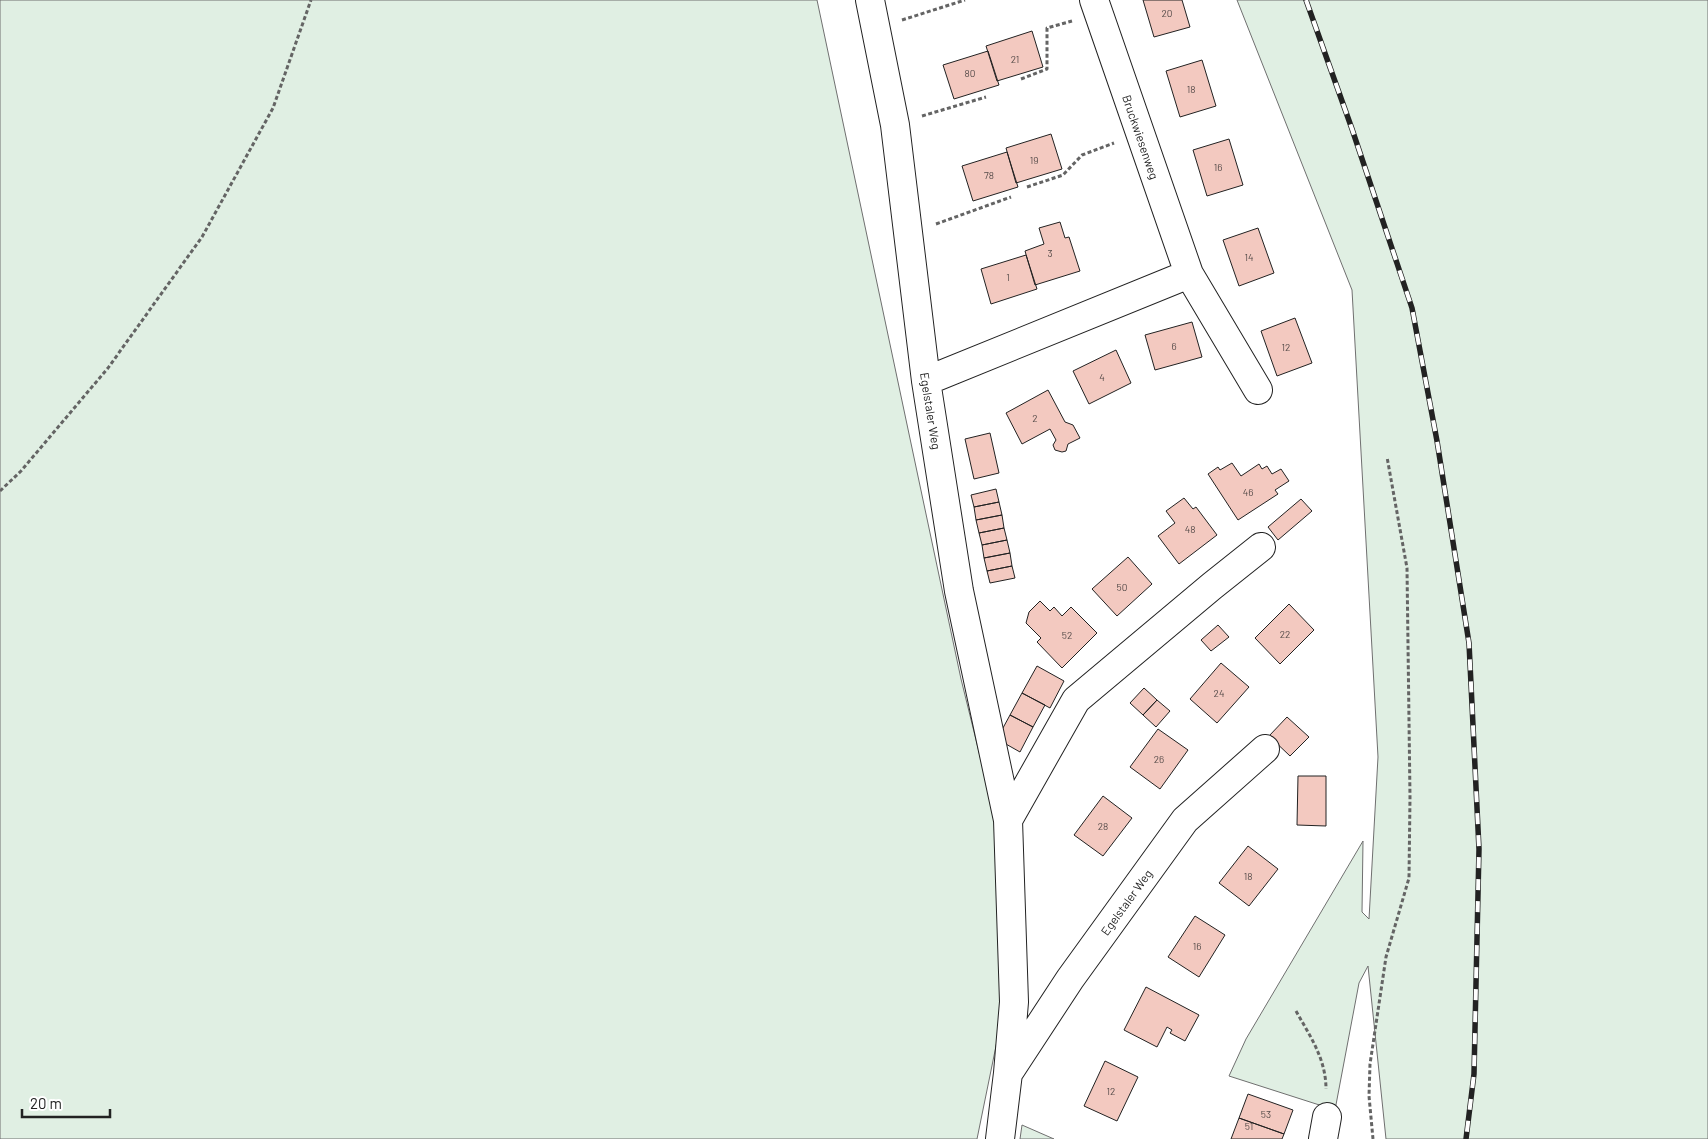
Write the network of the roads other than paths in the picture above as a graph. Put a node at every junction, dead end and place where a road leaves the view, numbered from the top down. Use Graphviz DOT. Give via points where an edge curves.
graph roads {
  1 [pos="870,0"];
  2 [pos="1096,7"];
  3 [pos="1189,274"];
  4 [pos="926,381"];
  5 [pos="1258,390"];
  6 [pos="1261,547"];
  7 [pos="1265,748"];
  8 [pos="1008,820"];
  9 [pos="1008,1073"];
  10 [pos="1000,1139"];
  1 -- 4 [label="street, Egelstaler Weg" via="894,125"];
  2 -- 3 [label="street, Bruckwiesenweg"];
  3 -- 4 [label="street"];
  3 -- 5 [label="street, Bruckwiesenweg"];
  4 -- 8 [label="street, Egelstaler Weg" via="959,591"];
  6 -- 8 [label="street" via="1076,700"];
  7 -- 9 [label="street, Egelstaler Weg" via="1185,820 1070,980"];
  8 -- 9 [label="street, Egelstaler Weg" via="1014,1002"];
  9 -- 10 [label="street, Egelstaler Weg"];
}
